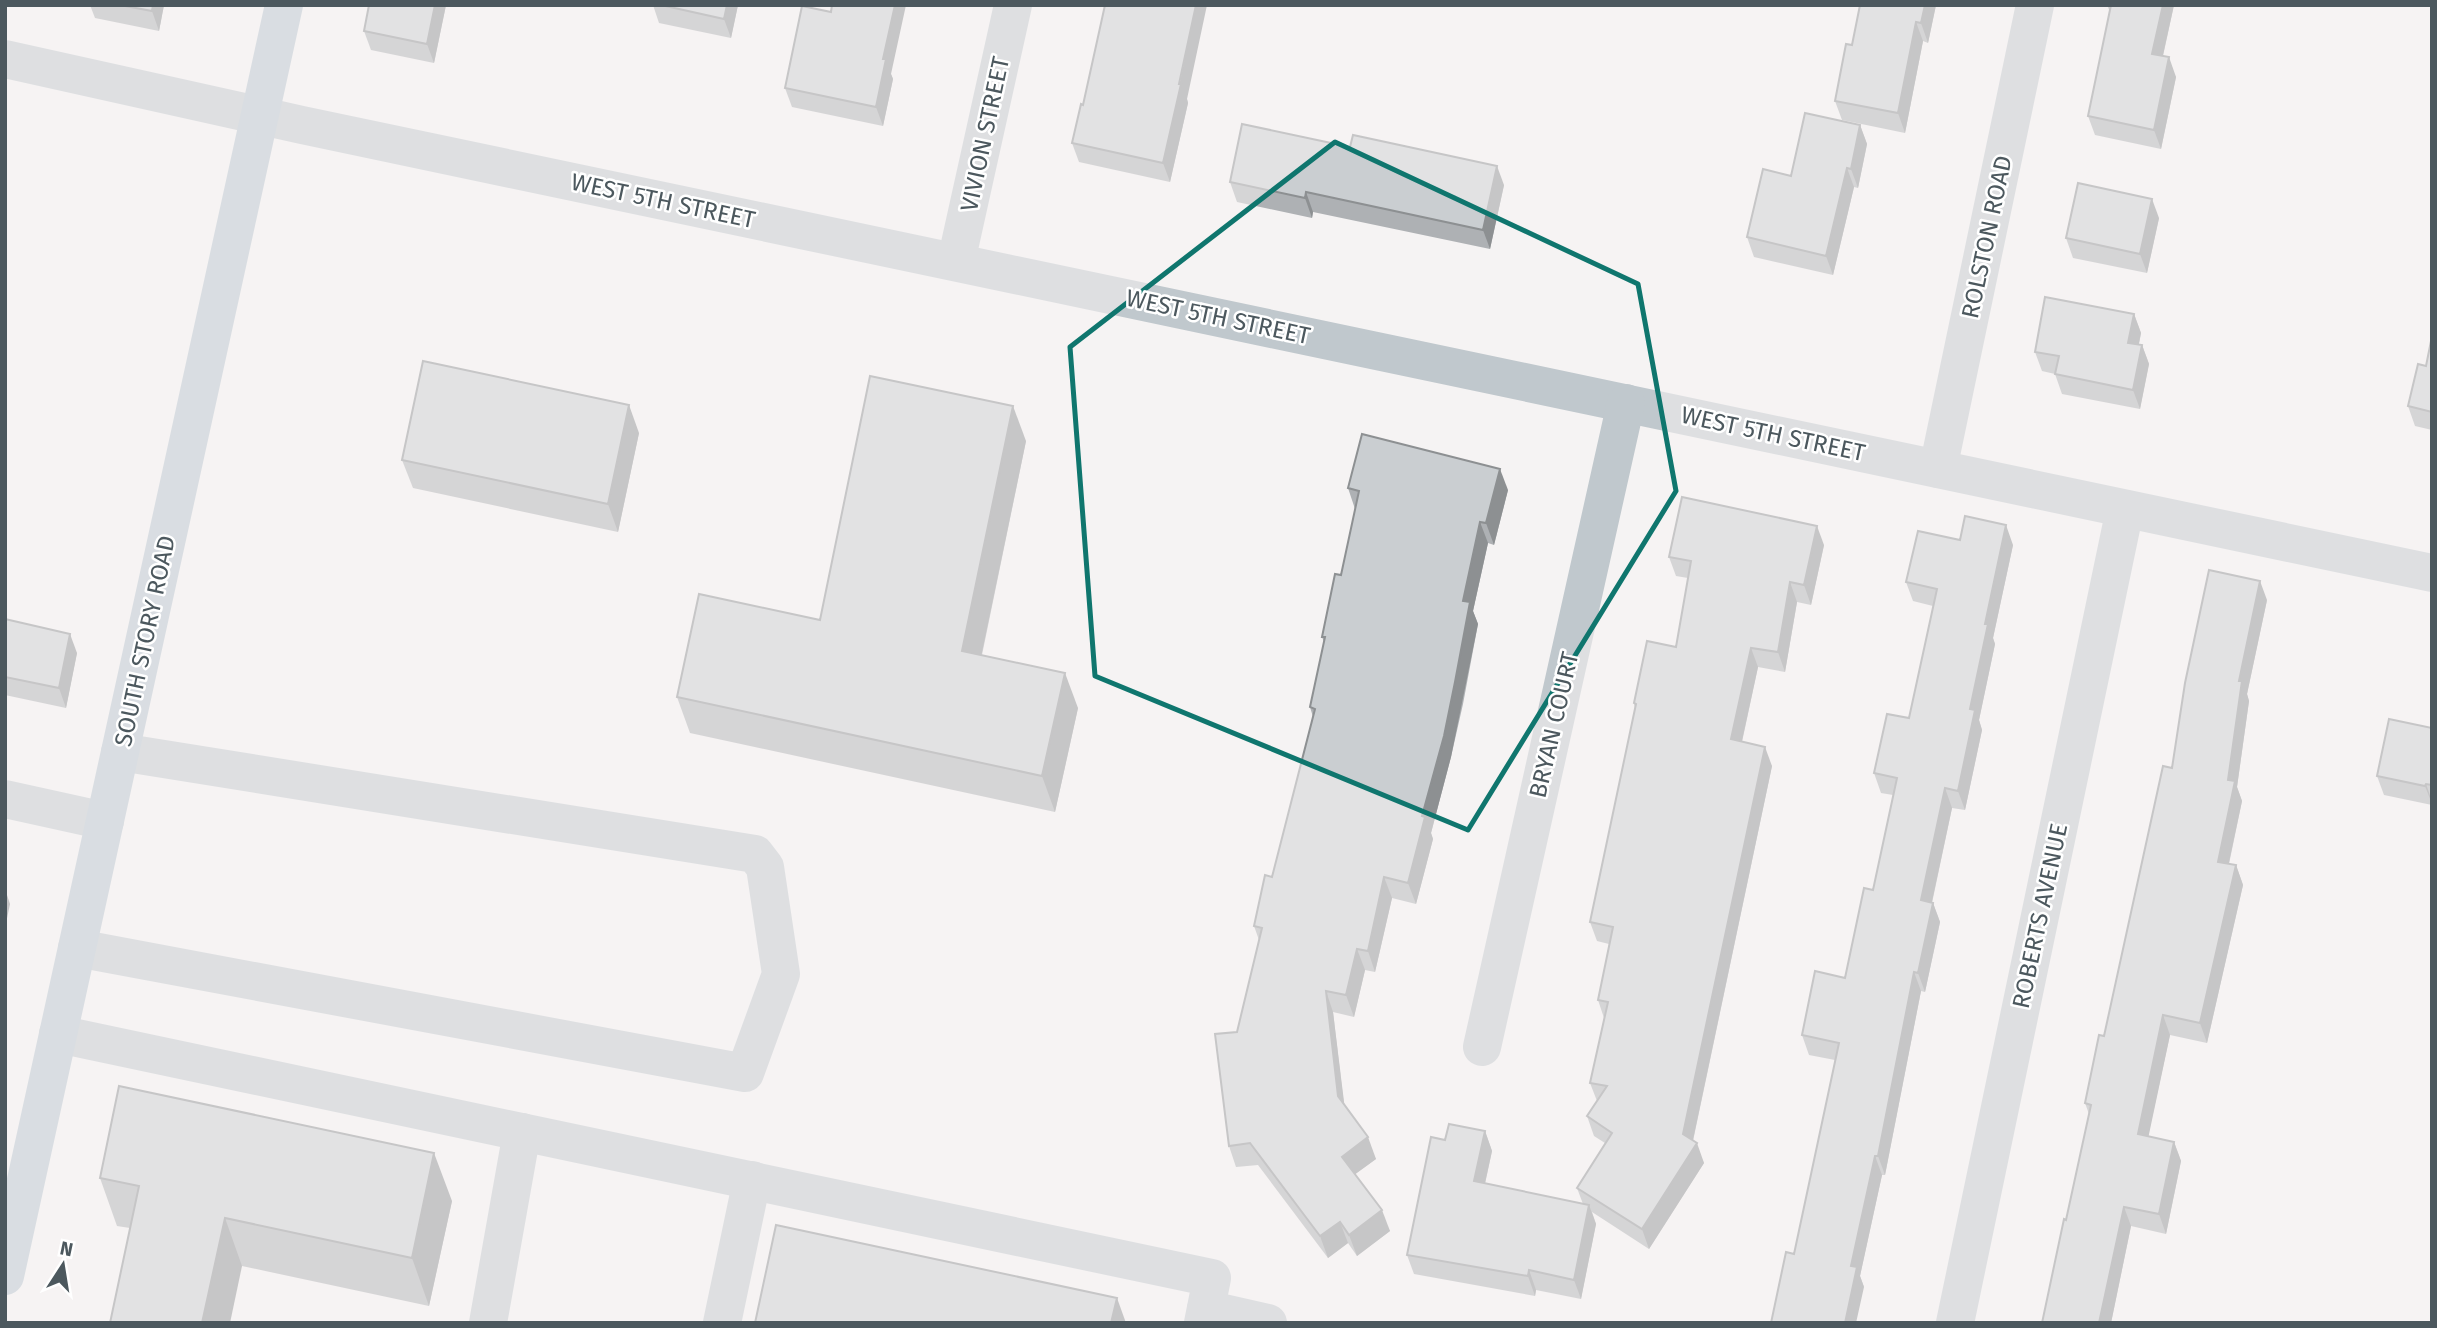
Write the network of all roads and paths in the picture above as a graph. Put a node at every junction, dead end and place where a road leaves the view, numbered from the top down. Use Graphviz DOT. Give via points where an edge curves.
graph roads {
  1 [pos="284,5"];
  2 [pos="1013,5"];
  3 [pos="2035,5"];
  4 [pos="5,59"];
  5 [pos="260,116"];
  6 [pos="956,262"];
  7 [pos="1626,403"];
  8 [pos="1938,469"];
  9 [pos="2124,509"];
  10 [pos="2432,572"];
  11 [pos="120,752"];
  12 [pos="5,799"];
  13 [pos="105,821"];
  14 [pos="77,948"];
  15 [pos="58,1034"];
  16 [pos="1482,1047"];
  17 [pos="522,1132"];
  18 [pos="752,1180"];
  19 [pos="5,1276"];
  20 [pos="1205,1316"];
  21 [pos="488,1323"];
  22 [pos="722,1323"];
  23 [pos="1268,1323"];
  24 [pos="1955,1323"];
  1 -- 5 [label="main road, SOUTH STORY ROAD"];
  2 -- 6 [label="street, VIVION STREET"];
  3 -- 8 [label="street, ROLSTON ROAD"];
  4 -- 5 [label="street, WEST 5TH STREET"];
  5 -- 6 [label="street, WEST 5TH STREET"];
  5 -- 11 [label="main road, SOUTH STORY ROAD"];
  6 -- 7 [label="street, WEST 5TH STREET"];
  7 -- 8 [label="street, WEST 5TH STREET"];
  7 -- 16 [label="street, BRYAN COURT"];
  8 -- 9 [label="street, WEST 5TH STREET"];
  9 -- 10 [label="street, WEST 5TH STREET"];
  9 -- 24 [label="street, ROBERTS AVENUE"];
  11 -- 13 [label="main road, SOUTH STORY ROAD"];
  11 -- 14 [label="street" via="755,854 765,867 781,974 746,1073"];
  12 -- 13 [label="street"];
  13 -- 14 [label="main road, SOUTH STORY ROAD"];
  14 -- 15 [label="main road, SOUTH STORY ROAD"];
  15 -- 17 [label="street"];
  15 -- 19 [label="main road, SOUTH STORY ROAD"];
  17 -- 18 [label="street"];
  17 -- 21 [label="street"];
  18 -- 20 [label="street" via="1212,1278"];
  18 -- 22 [label="street"];
  20 -- 23 [label="street"];
}
